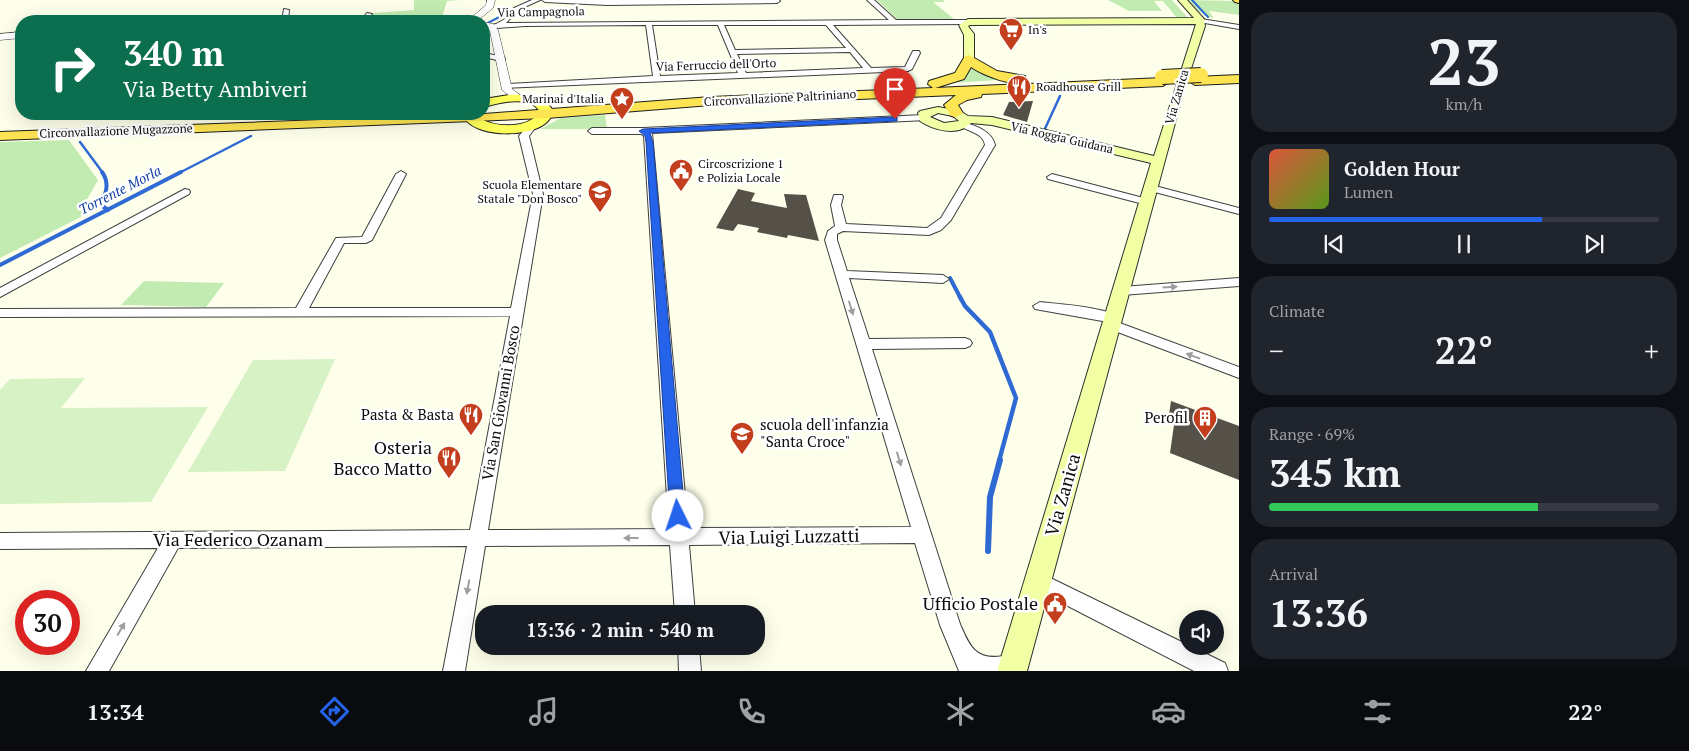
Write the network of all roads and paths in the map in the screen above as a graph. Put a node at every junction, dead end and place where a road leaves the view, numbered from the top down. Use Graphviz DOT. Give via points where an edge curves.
graph roads {
  1 [pos="491,0"];
  2 [pos="537,0"];
  3 [pos="545,0"];
  4 [pos="870,0"];
  5 [pos="1182,0"];
  6 [pos="640,1"];
  7 [pos="778,1"];
  8 [pos="668,9"];
  9 [pos="286,10"];
  10 [pos="286,15"];
  11 [pos="487,15"];
  12 [pos="1201,21"];
  13 [pos="490,22"];
  14 [pos="894,22"];
  15 [pos="490,23"];
  16 [pos="720,23"];
  17 [pos="828,23"];
  18 [pos="649,24"];
  19 [pos="669,24"];
  20 [pos="1239,27"];
  21 [pos="969,28"];
  22 [pos="490,34"];
  23 [pos="15,36"];
  24 [pos="0,37"];
  25 [pos="853,50"];
  26 [pos="733,52"];
  27 [pos="916,53"];
  28 [pos="490,56"];
  29 [pos="501,59"];
  30 [pos="969,59"];
  31 [pos="869,70"];
  32 [pos="744,75"];
  33 [pos="1237,75"];
  34 [pos="657,78"];
  35 [pos="1049,84"];
  36 [pos="922,87"];
  37 [pos="504,92"];
  38 [pos="490,100"];
  39 [pos="732,100"];
  40 [pos="546,110"];
  41 [pos="490,112"];
  42 [pos="929,114"];
  43 [pos="961,119"];
  44 [pos="98,120"];
  45 [pos="352,120"];
  46 [pos="479,120"];
  47 [pos="0,124"];
  48 [pos="534,124"];
  49 [pos="498,128"];
  50 [pos="592,131"];
  51 [pos="643,131"];
  52 [pos="0,136"];
  53 [pos="524,136"];
  54 [pos="1159,161"];
  55 [pos="402,174"];
  56 [pos="1052,177"];
  57 [pos="185,192"];
  58 [pos="1149,195"];
  59 [pos="838,197"];
  60 [pos="1239,211"];
  61 [pos="841,228"];
  62 [pos="841,274"];
  63 [pos="943,278"];
  64 [pos="1239,282"];
  65 [pos="1122,291"];
  66 [pos="0,293"];
  67 [pos="1040,306"];
  68 [pos="518,312"];
  69 [pos="0,313"];
  70 [pos="300,313"];
  71 [pos="1112,322"];
  72 [pos="965,343"];
  73 [pos="862,344"];
  74 [pos="1239,373"];
  75 [pos="922,535"];
  76 [pos="680,538"];
  77 [pos="476,539"];
  78 [pos="172,540"];
  79 [pos="0,541"];
  80 [pos="1038,581"];
  81 [pos="684,605"];
  82 [pos="960,650"];
  83 [pos="689,655"];
  84 [pos="1013,667"];
  85 [pos="97,671"];
  86 [pos="454,671"];
  87 [pos="690,671"];
  88 [pos="970,671"];
  89 [pos="1217,671"];
  1 -- 11 [label="street"];
  2 -- 13 [label="street" via="516,9 507,20"];
  3 -- 6 [label="street"];
  4 -- 14 [label="street"];
  5 -- 12 [label="main road"];
  6 -- 8 [label="street"];
  7 -- 8 [label="street"];
  8 -- 19 [label="street"];
  9 -- 10 [label="street"];
  12 -- 20 [label="street"];
  12 -- 21 [label="main road" via="995,22"];
  12 -- 54 [label="main road, Via Zanica"];
  14 -- 17 [label="street, Via Campagnola"];
  14 -- 21 [label="street, Via Campagnola" via="938,22"];
  15 -- 18 [label="street, Via Campagnola" via="592,21"];
  16 -- 17 [label="street, Via Campagnola"];
  16 -- 19 [label="street, Via Campagnola"];
  16 -- 26 [label="street"];
  17 -- 25 [label="street"];
  18 -- 19 [label="street, Via Campagnola"];
  18 -- 34 [label="street"];
  21 -- 30 [label="main road"];
  22 -- 29 [label="street"];
  23 -- 24 [label="street"];
  25 -- 26 [label="street"];
  25 -- 31 [label="street"];
  26 -- 32 [label="street"];
  27 -- 31 [label="street, Via Ferruccio dell'Orto" via="908,69"];
  28 -- 29 [label="street"];
  29 -- 37 [label="street"];
  30 -- 35 [label="highway" via="990,73"];
  30 -- 36 [label="highway" via="960,76"];
  31 -- 32 [label="street, Via Ferruccio dell'Orto"];
  32 -- 34 [label="street, Via Ferruccio dell'Orto"];
  33 -- 35 [label="highway, Circonvallazione Paltriniano"];
  34 -- 37 [label="street, Via Ferruccio dell'Orto"];
  35 -- 36 [label="highway, Circonvallazione Paltriniano"];
  35 -- 39 [label="highway, Circonvallazione Paltriniano"];
  35 -- 43 [label="highway" via="964,96 951,105"];
  36 -- 40 [label="highway, Circonvallazione Paltriniano" via="705,95"];
  37 -- 38 [label="main road"];
  37 -- 40 [label="main road" via="533,100"];
  39 -- 40 [label="highway, Circonvallazione Paltriniano"];
  39 -- 42 [label="highway" via="907,95 931,102 935,106"];
  40 -- 41 [label="highway, Circonvallazione Paltriniano"];
  40 -- 48 [label="main road" via="542,120"];
  42 -- 43 [label="main road, Via Roggia Guidana"];
  42 -- 51 [label="street"];
  43 -- 54 [label="main road, Via Roggia Guidana" via="992,121"];
  43 -- 61 [label="street" via="989,139 990,145 937,228 929,232"];
  44 -- 47 [label="highway, Circonvallazione Mugazzone"];
  45 -- 52 [label="highway, Circonvallazione Mugazzone"];
  46 -- 49 [label="main road" via="480,124"];
  48 -- 49 [label="main road"];
  48 -- 53 [label="street"];
  49 -- 53 [label="street"];
  50 -- 51 [label="street"];
  51 -- 76 [label="street" via="649,135 650,142"];
  53 -- 68 [label="street, Via San Giovanni Bosco" via="538,194"];
  54 -- 58 [label="main road, Via Zanica"];
  55 -- 70 [label="street" via="366,240 340,240"];
  56 -- 58 [label="street"];
  57 -- 66 [label="street"];
  58 -- 60 [label="street"];
  58 -- 65 [label="main road, Via Zanica"];
  59 -- 61 [label="street" via="836,205"];
  61 -- 62 [label="street" via="832,232 830,240"];
  62 -- 63 [label="street"];
  62 -- 73 [label="street, one-way"];
  65 -- 64 [label="street, one-way"];
  65 -- 71 [label="main road, Via Zanica"];
  67 -- 71 [label="street" via="1101,315"];
  68 -- 70 [label="street"];
  68 -- 77 [label="street, Via San Giovanni Bosco"];
  69 -- 70 [label="street"];
  74 -- 71 [label="street, one-way"];
  71 -- 80 [label="main road, Via Zanica"];
  72 -- 73 [label="street"];
  73 -- 75 [label="street, one-way"];
  75 -- 76 [label="street, Via Luigi Luzzatti"];
  75 -- 82 [label="street"];
  76 -- 77 [label="street, Via Luigi Luzzatti, one-way"];
  76 -- 81 [label="street"];
  77 -- 78 [label="street, Via Federico Ozanam"];
  77 -- 86 [label="street, Via San Giovanni Bosco, one-way"];
  78 -- 79 [label="street, Via Federico Ozanam"];
  85 -- 78 [label="street, one-way"];
  80 -- 84 [label="main road, Via Zanica"];
  80 -- 89 [label="street"];
  82 -- 84 [label="street" via="976,665 987,670"];
  82 -- 88 [label="street"];
  83 -- 87 [label="street"];
}
